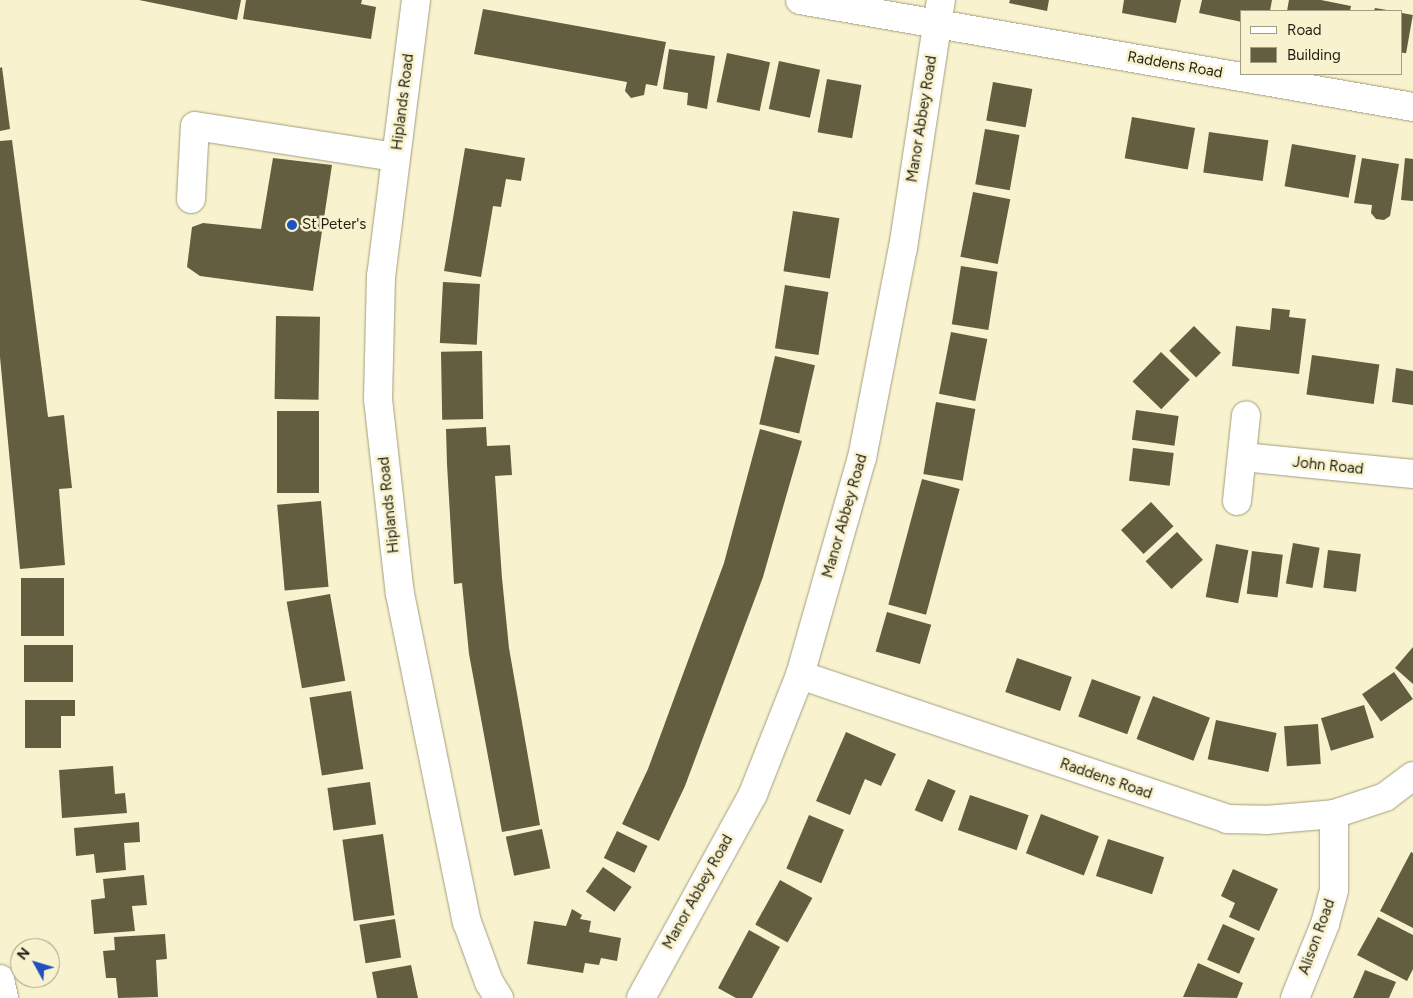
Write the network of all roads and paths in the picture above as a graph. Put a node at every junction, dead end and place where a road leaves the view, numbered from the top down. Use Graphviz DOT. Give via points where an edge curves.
graph roads {
  1 [pos="416,0"];
  2 [pos="800,0"];
  3 [pos="939,12"];
  4 [pos="1240,72"];
  5 [pos="1253,75"];
  6 [pos="1413,107"];
  7 [pos="396,156"];
  8 [pos="191,199"];
  9 [pos="1246,415"];
  10 [pos="1243,457"];
  11 [pos="1413,474"];
  12 [pos="1237,501"];
  13 [pos="800,676"];
  14 [pos="1413,776"];
  15 [pos="1334,814"];
  16 [pos="0,979"];
  17 [pos="4,998"];
  18 [pos="499,998"];
  19 [pos="641,998"];
  20 [pos="1295,998"];
  1 -- 7 [label="street, Hiplands Road"];
  2 -- 3 [label="street, Raddens Road"];
  3 -- 4 [label="street, Raddens Road"];
  3 -- 13 [label="street, Manor Abbey Road" via="902,248 862,458"];
  5 -- 6 [label="street, Raddens Road"];
  7 -- 8 [label="street" via="195,126"];
  7 -- 18 [label="street, Hiplands Road" via="381,276 379,380 389,510 400,594 467,922 489,982"];
  9 -- 10 [label="street"];
  10 -- 11 [label="street, John Road"];
  10 -- 12 [label="street"];
  13 -- 15 [label="street, Raddens Road" via="1227,818 1266,820"];
  13 -- 19 [label="street, Manor Abbey Road" via="753,794"];
  14 -- 15 [label="street, Raddens Road" via="1385,797"];
  15 -- 20 [label="street, Alison Road" via="1334,890"];
  16 -- 17 [label="street"];
}
